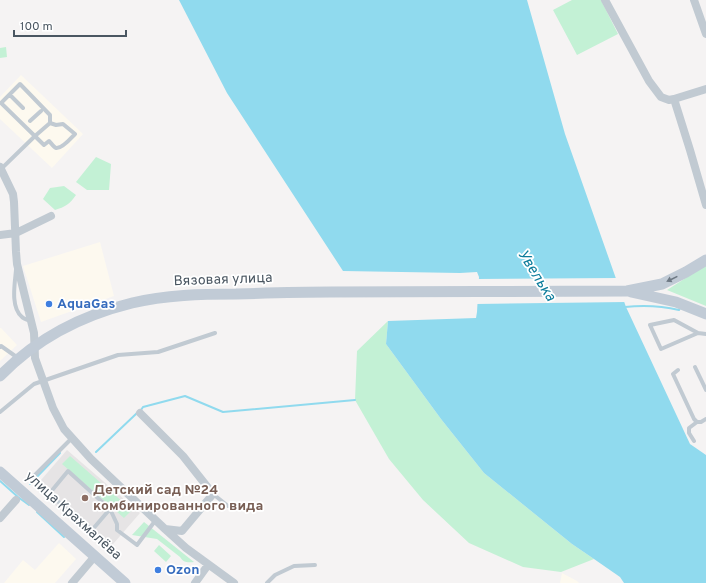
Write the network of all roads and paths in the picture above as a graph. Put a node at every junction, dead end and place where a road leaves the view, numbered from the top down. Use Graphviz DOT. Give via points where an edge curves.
graph roads {
  1 [pos="605,0"];
  2 [pos="694,0"];
  3 [pos="706,34"];
  4 [pos="706,89"];
  5 [pos="10,95"];
  6 [pos="674,99"];
  7 [pos="4,105"];
  8 [pos="23,108"];
  9 [pos="0,109"];
  10 [pos="40,111"];
  11 [pos="30,121"];
  12 [pos="50,123"];
  13 [pos="35,136"];
  14 [pos="0,168"];
  15 [pos="706,206"];
  16 [pos="51,216"];
  17 [pos="16,233"];
  18 [pos="0,235"];
  19 [pos="706,260"];
  20 [pos="17,264"];
  21 [pos="627,291"];
  22 [pos="706,314"];
  23 [pos="32,322"];
  24 [pos="215,333"];
  25 [pos="698,333"];
  26 [pos="706,334"];
  27 [pos="706,339"];
  28 [pos="0,346"];
  29 [pos="34,346"];
  30 [pos="18,358"];
  31 [pos="695,367"];
  32 [pos="678,370"];
  33 [pos="0,376"];
  34 [pos="43,381"];
  35 [pos="706,390"];
  36 [pos="0,412"];
  37 [pos="140,412"];
  38 [pos="706,419"];
  39 [pos="697,422"];
  40 [pos="72,438"];
  41 [pos="694,441"];
  42 [pos="0,472"];
  43 [pos="33,477"];
  44 [pos="213,494"];
  45 [pos="16,500"];
  46 [pos="228,506"];
  47 [pos="110,508"];
  48 [pos="0,518"];
  49 [pos="155,521"];
  50 [pos="165,530"];
  51 [pos="182,531"];
  52 [pos="186,548"];
  53 [pos="96,556"];
  54 [pos="208,565"];
  55 [pos="315,565"];
  56 [pos="72,583"];
  57 [pos="125,583"];
  58 [pos="195,583"];
  59 [pos="234,583"];
  60 [pos="267,583"];
  1 -- 6 [label="street" via="649,81 661,97"];
  2 -- 3 [label="street"];
  4 -- 6 [label="street"];
  5 -- 7 [label="lane" via="1,103"];
  5 -- 8 [label="lane"];
  5 -- 12 [label="lane" via="20,84 50,115"];
  6 -- 15 [label="street"];
  7 -- 9 [label="lane"];
  7 -- 13 [label="lane"];
  10 -- 11 [label="lane"];
  12 -- 13 [label="lane"];
  12 -- 13 [label="lane" via="63,124 75,134 58,148 48,141 44,145"];
  13 -- 14 [label="lane"];
  14 -- 17 [label="street" via="13,194"];
  16 -- 17 [label="street"];
  17 -- 18 [label="street"];
  17 -- 20 [label="street"];
  19 -- 21 [label="street, one-way" via="662,284"];
  20 -- 23 [label="street"];
  20 -- 23 [label="lane" via="14,302 22,317"];
  21 -- 22 [label="street" via="664,299"];
  21 -- 29 [label="street, Вязовая улица" via="312,292 204,294 155,298 82,320"];
  23 -- 29 [label="street"];
  24 -- 34 [label="lane" via="158,352 118,355"];
  25 -- 25 [label="lane" via="674,320 650,326 661,349"];
  25 -- 26 [label="lane"];
  26 -- 27 [label="lane"];
  28 -- 30 [label="lane"];
  29 -- 30 [label="street, Вязовая улица"];
  29 -- 34 [label="street" via="35,358"];
  30 -- 33 [label="street, Вязовая улица"];
  31 -- 35 [label="lane"];
  32 -- 39 [label="lane" via="673,374"];
  34 -- 36 [label="lane" via="34,384"];
  34 -- 40 [label="street" via="53,408"];
  37 -- 44 [label="street" via="183,456"];
  38 -- 39 [label="lane"];
  39 -- 41 [label="lane" via="689,428"];
  40 -- 43 [label="lane"];
  40 -- 49 [label="street"];
  42 -- 53 [label="street, улица Крахмалёва"];
  44 -- 46 [label="lane"];
  44 -- 51 [label="street"];
  45 -- 48 [label="street"];
  47 -- 47 [label="lane" via="68,471 49,494 92,530"];
  47 -- 49 [label="lane" via="117,530 137,544"];
  49 -- 50 [label="street"];
  50 -- 51 [label="street"];
  50 -- 52 [label="street"];
  51 -- 52 [label="street"];
  52 -- 54 [label="street"];
  53 -- 56 [label="street"];
  53 -- 57 [label="street, улица Крахмалёва"];
  54 -- 58 [label="street"];
  54 -- 59 [label="street"];
  55 -- 60 [label="lane" via="294,566 275,575"];
}
